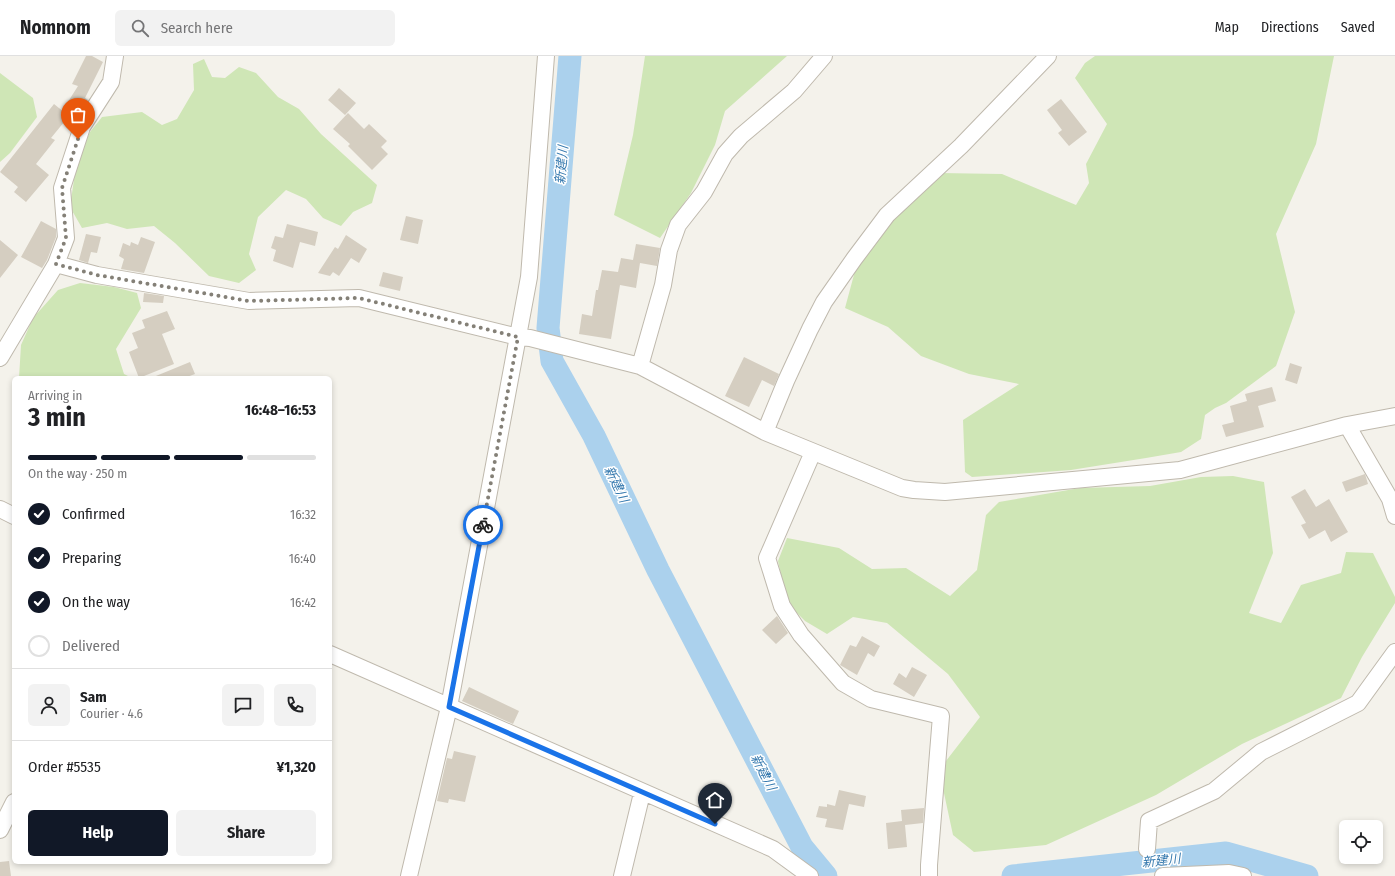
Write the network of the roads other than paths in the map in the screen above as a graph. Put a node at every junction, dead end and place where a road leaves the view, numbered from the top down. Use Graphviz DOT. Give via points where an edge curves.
graph roads {
  1 [pos="115,56"];
  2 [pos="546,56"];
  3 [pos="824,56"];
  4 [pos="1048,56"];
  5 [pos="56,264"];
  6 [pos="524,338"];
  7 [pos="0,358"];
  8 [pos="640,366"];
  9 [pos="1395,416"];
  10 [pos="1347,425"];
  11 [pos="765,432"];
  12 [pos="813,452"];
  13 [pos="0,509"];
  14 [pos="12,515"];
  15 [pos="1395,516"];
  16 [pos="1395,652"];
  17 [pos="332,655"];
  18 [pos="449,707"];
  19 [pos="642,793"];
  20 [pos="12,806"];
  21 [pos="0,830"];
  22 [pos="1147,849"];
  23 [pos="1233,875"];
  24 [pos="409,876"];
  25 [pos="622,876"];
  26 [pos="810,876"];
  27 [pos="929,876"];
  28 [pos="1163,876"];
  1 -- 5 [label="street" via="111,82 82,127 62,188 66,238"];
  2 -- 6 [label="street"];
  3 -- 8 [label="street" via="794,91 741,136 724,154 704,192 678,225"];
  4 -- 11 [label="street" via="961,146 887,215 824,302 810,328"];
  5 -- 6 [label="street" via="97,275 249,301 359,298"];
  5 -- 7 [label="street"];
  6 -- 8 [label="street"];
  6 -- 18 [label="street"];
  8 -- 11 [label="street"];
  9 -- 10 [label="street"];
  10 -- 12 [label="street" via="1180,470 945,492 902,488"];
  10 -- 15 [label="street" via="1390,499"];
  11 -- 12 [label="street"];
  12 -- 27 [label="street" via="767,558 782,606 801,635 843,683 871,699 941,716"];
  13 -- 14 [label="street"];
  16 -- 22 [label="street" via="1358,703 1261,752 1214,791 1149,822"];
  17 -- 18 [label="street"];
  18 -- 19 [label="street"];
  18 -- 24 [label="street"];
  19 -- 25 [label="street"];
  19 -- 26 [label="street" via="773,850"];
  20 -- 21 [label="street"];
  23 -- 28 [label="street"];
}
